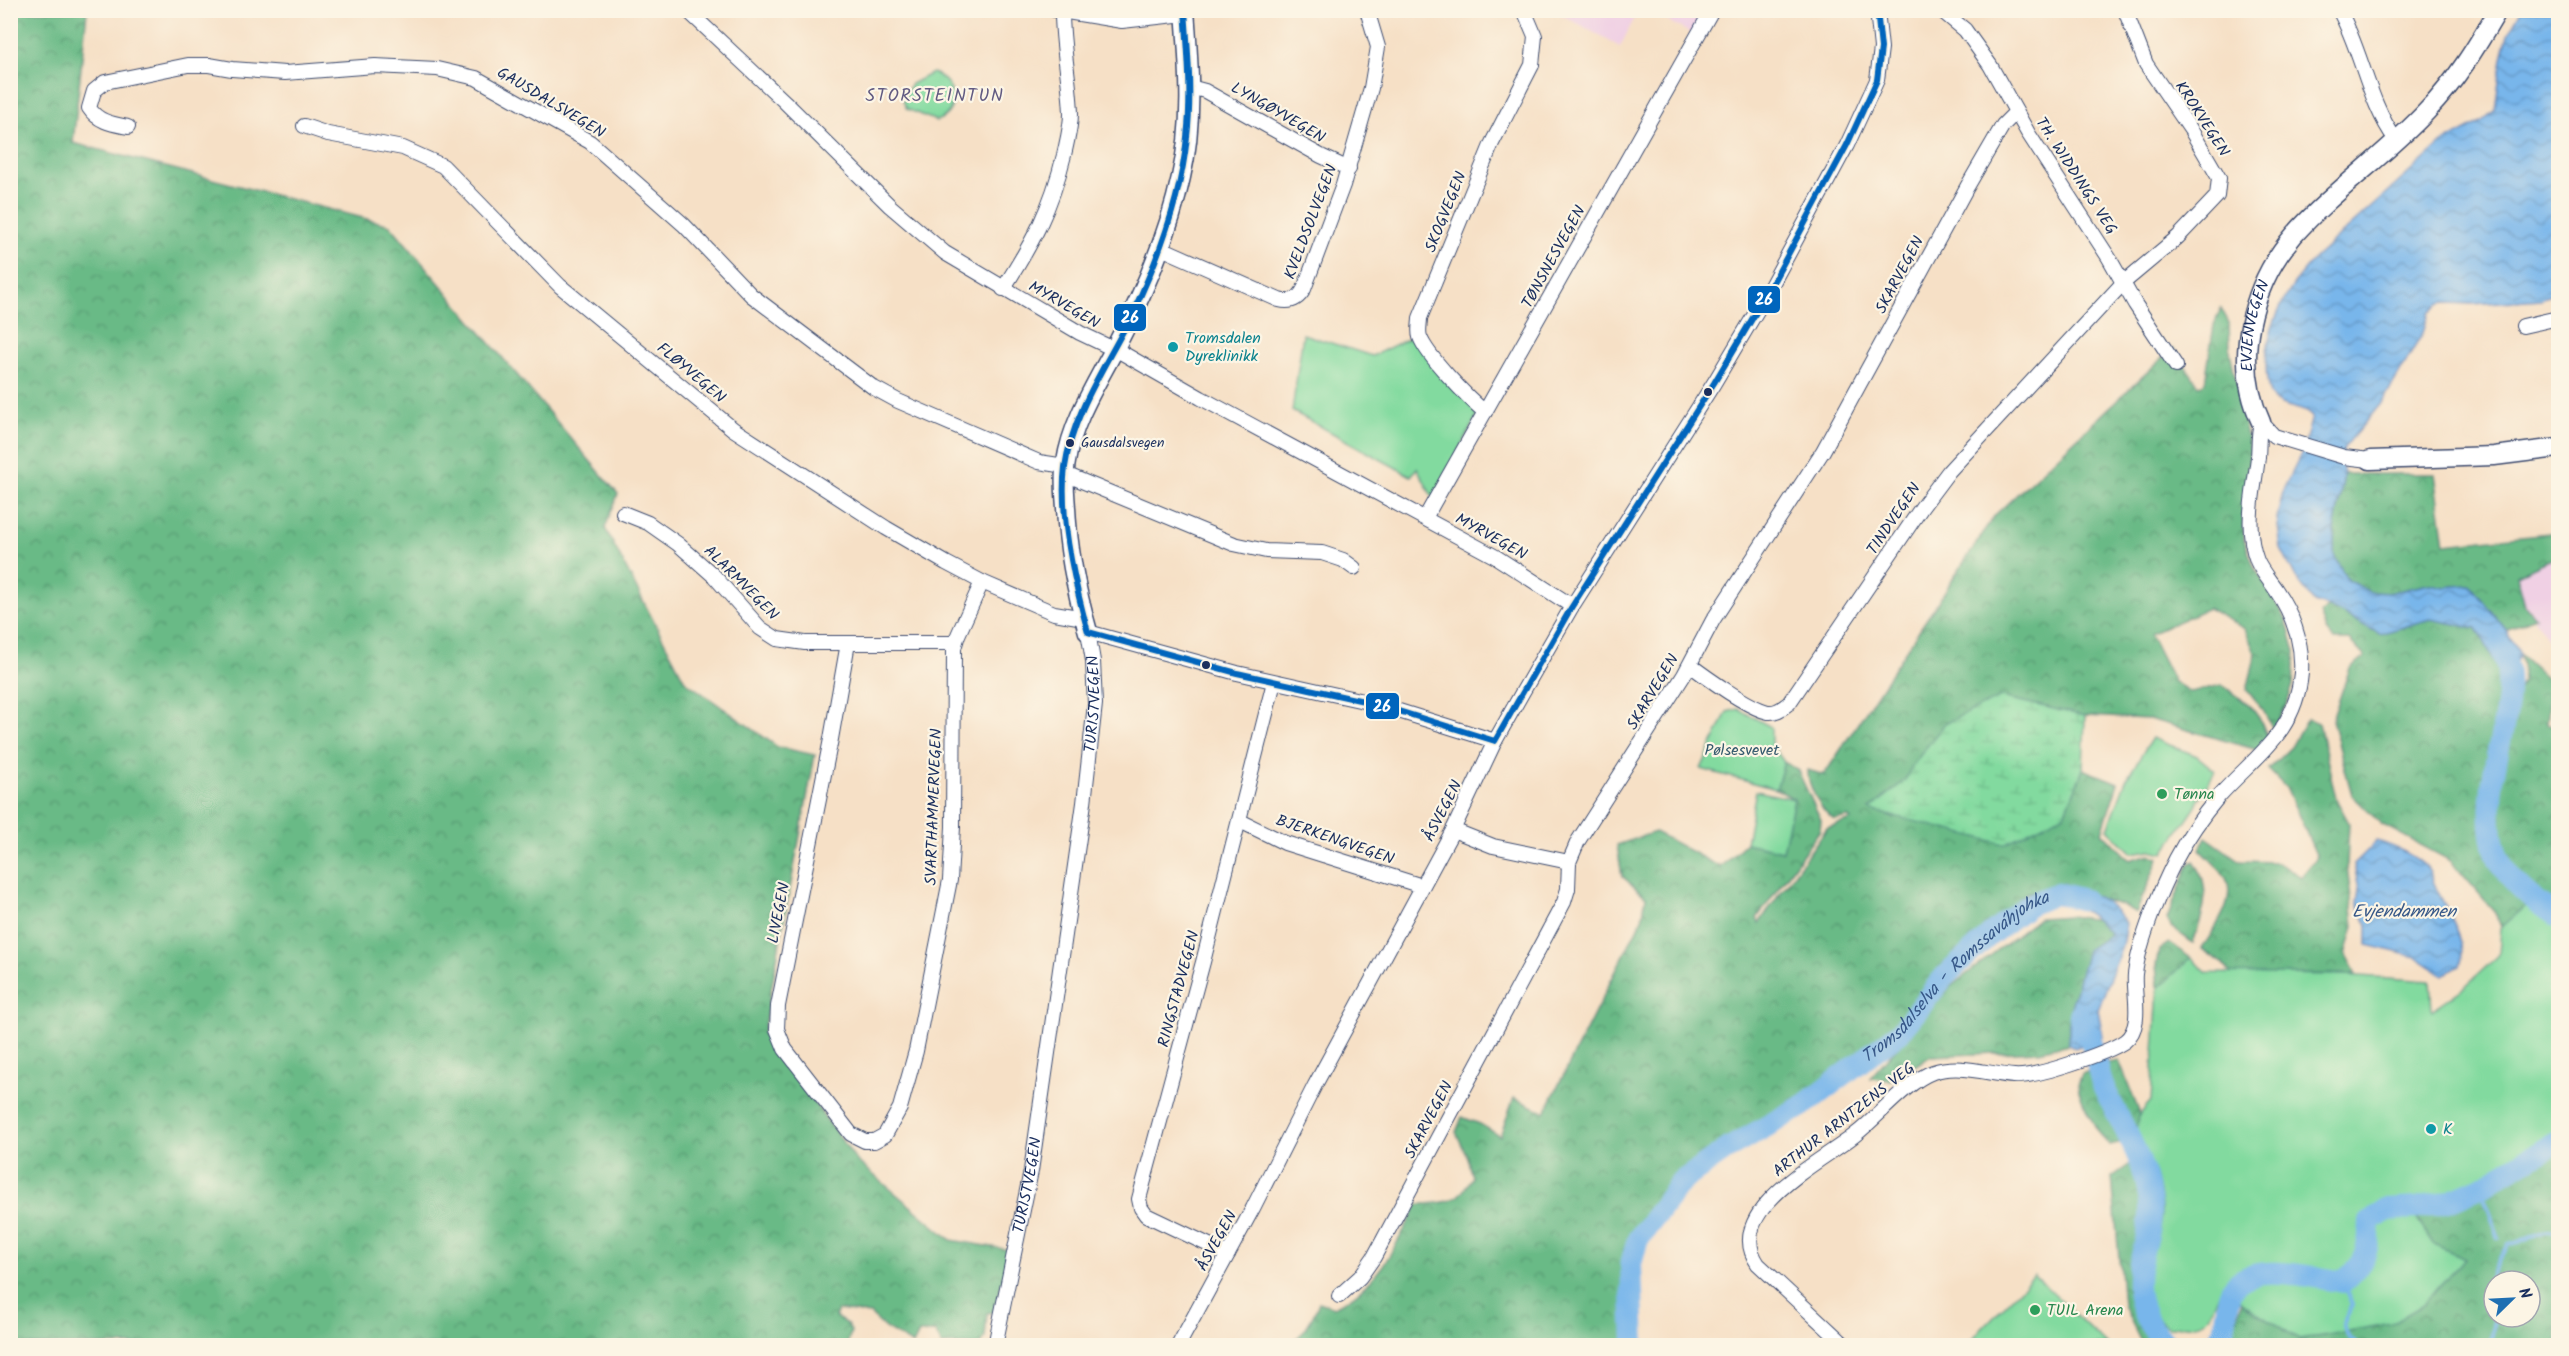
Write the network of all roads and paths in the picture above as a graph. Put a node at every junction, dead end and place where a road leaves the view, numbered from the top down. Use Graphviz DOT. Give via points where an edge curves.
graph roads {
  1 [pos="687,10"];
  2 [pos="1367,10"];
  3 [pos="1524,10"];
  4 [pos="1712,10"];
  5 [pos="1877,10"];
  6 [pos="1941,10"];
  7 [pos="2125,10"];
  8 [pos="2339,10"];
  9 [pos="2498,10"];
  10 [pos="1058,11"];
  11 [pos="1185,12"];
  12 [pos="1190,87"];
  13 [pos="2016,112"];
  14 [pos="304,126"];
  15 [pos="128,127"];
  16 [pos="2396,140"];
  17 [pos="1348,169"];
  18 [pos="1159,247"];
  19 [pos="2123,283"];
  20 [pos="1003,289"];
  21 [pos="2559,318"];
  22 [pos="2523,326"];
  23 [pos="1114,351"];
  24 [pos="2176,366"];
  25 [pos="1485,412"];
  26 [pos="2261,423"];
  27 [pos="2559,447"];
  28 [pos="2370,460"];
  29 [pos="1065,470"];
  30 [pos="623,513"];
  31 [pos="1425,518"];
  32 [pos="1354,568"];
  33 [pos="982,582"];
  34 [pos="1572,606"];
  35 [pos="1086,625"];
  36 [pos="848,643"];
  37 [pos="955,643"];
  38 [pos="1690,665"];
  39 [pos="1274,682"];
  40 [pos="1495,741"];
  41 [pos="1240,821"];
  42 [pos="1453,830"];
  43 [pos="1569,862"];
  44 [pos="1422,885"];
  45 [pos="884,1137"];
  46 [pos="1228,1254"];
  47 [pos="1339,1296"];
  48 [pos="995,1346"];
  49 [pos="1178,1346"];
  50 [pos="1846,1346"];
  1 -- 20 [label="street, MYRVEGEN" via="899,214 945,253"];
  2 -- 17 [label="street, KVELDSOLVEGEN" via="1378,53"];
  3 -- 25 [label="street, SKOGVEGEN" via="1535,36 1532,65 1492,143 1419,325 1426,348 1463,393"];
  4 -- 25 [label="street, TØNSNESVEGEN"];
  5 -- 34 [label="street, ÅSVEGEN" via="1881,43 1877,80 1847,145 1714,383"];
  6 -- 13 [label="street, TH. WIDDINGS VEG" via="1972,39"];
  7 -- 19 [label="street, KROKVEGEN" via="2146,64 2197,139 2220,185 2217,196 2205,210"];
  8 -- 16 [label="street" via="2383,119"];
  9 -- 16 [label="street, EVJENVEGEN" via="2456,76"];
  10 -- 11 [label="street" via="1119,21"];
  10 -- 20 [label="street" via="1071,112 1067,143 1047,214"];
  11 -- 12 [label="street, TURISTVEGEN"];
  12 -- 17 [label="street, LYNGØYVEGEN" via="1205,91"];
  12 -- 18 [label="street, TURISTVEGEN" via="1189,129 1181,178"];
  13 -- 19 [label="street, TH. WIDDINGS VEG"];
  13 -- 38 [label="street, SKARVEGEN" via="2002,126 1967,187 1837,427 1713,620"];
  14 -- 33 [label="street, FLØYVEGEN" via="403,148 442,166 560,286 733,429 886,528"];
  15 -- 29 [label="street, GAUSDALSVEGEN" via="93,114 89,108 94,91 105,82 188,65 285,73 375,66 437,69 476,78 590,142 684,225 751,295 874,388"];
  16 -- 26 [label="street, EVJENVEGEN" via="2298,231 2266,281 2254,310 2247,345 2251,398"];
  17 -- 18 [label="street, KVELDSOLVEGEN" via="1304,289 1295,300 1268,296"];
  18 -- 23 [label="street, TURISTVEGEN"];
  19 -- 24 [label="street, TH. WIDDINGS VEG"];
  19 -- 38 [label="street, TINDVEGEN" via="1938,484 1789,703 1780,710 1766,712"];
  20 -- 23 [label="street, MYRVEGEN"];
  21 -- 22 [label="street"];
  23 -- 29 [label="street, TURISTVEGEN" via="1079,419"];
  23 -- 31 [label="street, MYRVEGEN" via="1158,371"];
  25 -- 31 [label="street, TØNSNESVEGEN"];
  26 -- 28 [label="street" via="2274,436 2344,457"];
  26 -- 50 [label="street, ARTHUR ARNTZENS VEG" via="2250,531 2258,562 2297,633 2301,653 2299,690 2290,716 2279,734 2195,827 2176,859 2139,954 2134,977 2136,1015 2128,1038 2028,1077 1965,1069 1933,1072 1803,1170 1759,1213 1749,1241 1758,1264"];
  27 -- 28 [label="street" via="2494,456"];
  29 -- 32 [label="street, GAUSDALSVEGEN" via="1234,544 1266,551 1322,553"];
  29 -- 35 [label="street, TURISTVEGEN" via="1069,555"];
  30 -- 36 [label="street, ALARMVEGEN" via="648,523 678,544 768,634 788,642"];
  31 -- 34 [label="street, MYRVEGEN" via="1496,557"];
  33 -- 35 [label="street, FLØYVEGEN"];
  33 -- 37 [label="street, SVARTHAMMERVEGEN"];
  34 -- 40 [label="street, ÅSVEGEN"];
  35 -- 39 [label="street, FLØYVEGEN"];
  35 -- 48 [label="street, TURISTVEGEN" via="1094,661 1095,704 1084,803 1031,1171"];
  36 -- 37 [label="street, ALARMVEGEN"];
  36 -- 45 [label="street, LIVEGEN" via="777,1021 785,1049 851,1134 865,1141"];
  37 -- 45 [label="street, SVARTHAMMERVEGEN" via="950,880 916,1051 900,1108"];
  38 -- 43 [label="street, SKARVEGEN" via="1582,835"];
  39 -- 40 [label="street, FLØYVEGEN" via="1372,703"];
  39 -- 41 [label="street, RINGSTADVEGEN"];
  40 -- 42 [label="street, ÅSVEGEN"];
  41 -- 44 [label="street, BJERKENGVEGEN" via="1285,843"];
  41 -- 46 [label="street, RINGSTADVEGEN" via="1139,1199 1146,1215"];
  42 -- 43 [label="street" via="1493,846"];
  42 -- 44 [label="street, ÅSVEGEN"];
  43 -- 47 [label="street, SKARVEGEN" via="1564,902 1374,1257"];
  44 -- 46 [label="street, ÅSVEGEN"];
  46 -- 49 [label="street, ÅSVEGEN"];
}
